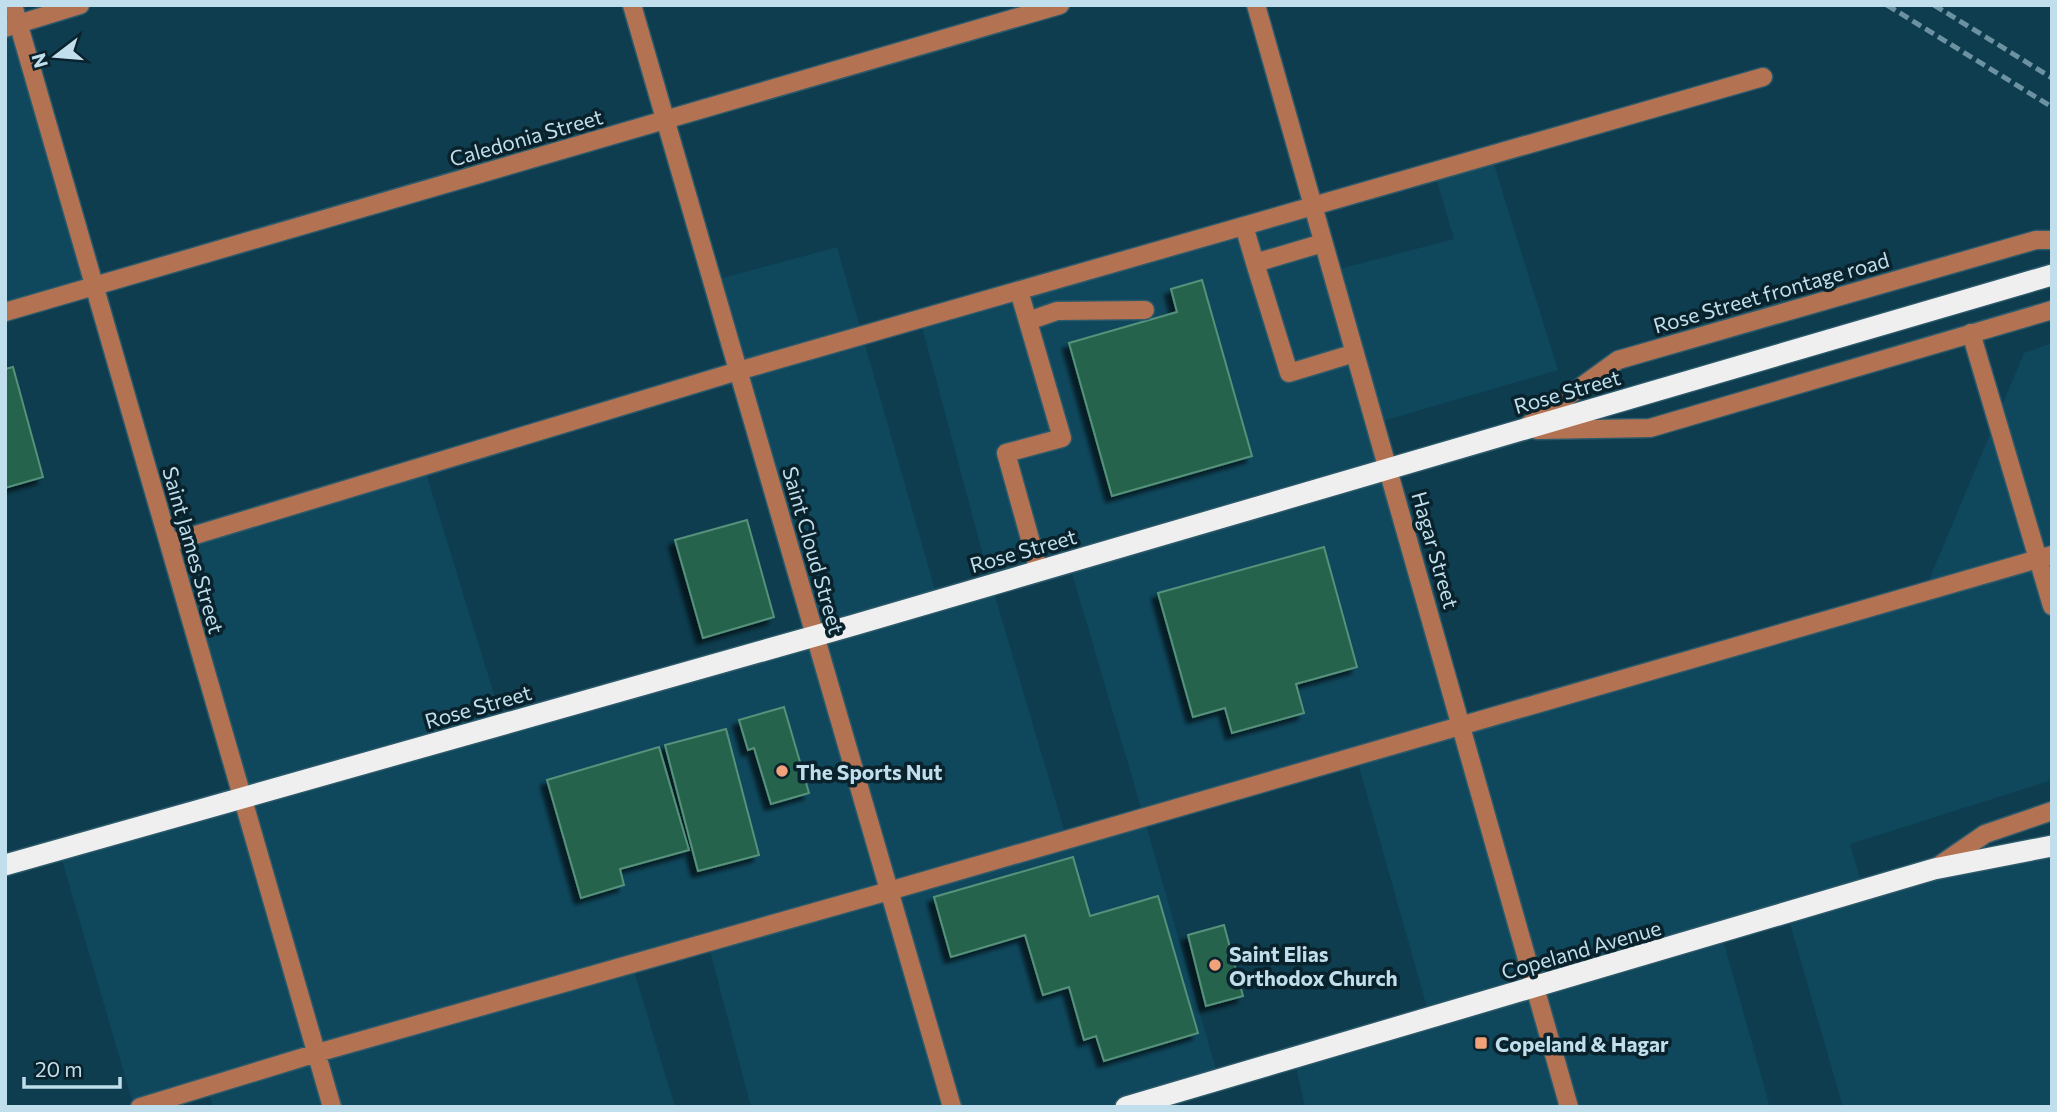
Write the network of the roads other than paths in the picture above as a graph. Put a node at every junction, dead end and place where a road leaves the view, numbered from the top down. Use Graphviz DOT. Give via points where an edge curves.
graph roads {
  1 [pos="13,5"];
  2 [pos="80,5"];
  3 [pos="632,5"];
  4 [pos="1060,5"];
  5 [pos="1256,5"];
  6 [pos="12,26"];
  7 [pos="1763,77"];
  8 [pos="665,120"];
  9 [pos="1312,206"];
  10 [pos="1244,226"];
  11 [pos="2052,240"];
  12 [pos="1323,243"];
  13 [pos="1255,264"];
  14 [pos="2052,275"];
  15 [pos="93,286"];
  16 [pos="1019,291"];
  17 [pos="1145,310"];
  18 [pos="2052,310"];
  19 [pos="5,312"];
  20 [pos="1028,321"];
  21 [pos="1971,333"];
  22 [pos="1355,353"];
  23 [pos="738,372"];
  24 [pos="1521,430"];
  25 [pos="1390,469"];
  26 [pos="169,543"];
  27 [pos="2045,557"];
  28 [pos="1039,571"];
  29 [pos="2052,606"];
  30 [pos="815,636"];
  31 [pos="1462,726"];
  32 [pos="243,798"];
  33 [pos="2052,811"];
  34 [pos="2052,846"];
  35 [pos="5,866"];
  36 [pos="1934,869"];
  37 [pos="890,891"];
  38 [pos="1535,988"];
  39 [pos="317,1052"];
  40 [pos="140,1107"];
  41 [pos="332,1107"];
  42 [pos="952,1107"];
  43 [pos="1126,1107"];
  44 [pos="1569,1107"];
  1 -- 6 [label="street, Saint James Street"];
  2 -- 6 [label="street"];
  3 -- 8 [label="street, Saint Cloud Street"];
  4 -- 8 [label="street, Caledonia Street"];
  5 -- 9 [label="street, Hagar Street"];
  6 -- 15 [label="street, Saint James Street"];
  7 -- 9 [label="street"];
  8 -- 15 [label="street, Caledonia Street"];
  8 -- 23 [label="street, Saint Cloud Street"];
  9 -- 10 [label="street"];
  9 -- 12 [label="street, Hagar Street"];
  10 -- 13 [label="street"];
  10 -- 16 [label="street"];
  11 -- 24 [label="street, Rose Street frontage road" via="2036,240 1618,360"];
  12 -- 13 [label="street"];
  12 -- 22 [label="street, Hagar Street"];
  13 -- 22 [label="street" via="1289,373"];
  14 -- 24 [label="highway, Rose Street"];
  15 -- 19 [label="street, Caledonia Street"];
  15 -- 26 [label="street, Saint James Street"];
  16 -- 20 [label="street"];
  16 -- 23 [label="street"];
  17 -- 20 [label="street" via="1057,310"];
  18 -- 21 [label="street"];
  20 -- 28 [label="street" via="1062,438 1006,453"];
  21 -- 24 [label="street" via="1650,428"];
  21 -- 27 [label="street"];
  22 -- 25 [label="street, Hagar Street"];
  23 -- 26 [label="street"];
  23 -- 30 [label="street, Saint Cloud Street"];
  24 -- 25 [label="highway, Rose Street"];
  25 -- 28 [label="highway, Rose Street"];
  25 -- 31 [label="street, Hagar Street"];
  26 -- 32 [label="street, Saint James Street"];
  27 -- 29 [label="street"];
  27 -- 31 [label="street"];
  28 -- 30 [label="highway, Rose Street"];
  30 -- 32 [label="highway, Rose Street"];
  30 -- 37 [label="street, Saint Cloud Street"];
  31 -- 37 [label="street"];
  31 -- 38 [label="street, Hagar Street"];
  32 -- 35 [label="highway, Rose Street"];
  32 -- 39 [label="street, Saint James Street"];
  33 -- 36 [label="street" via="1985,834"];
  34 -- 36 [label="highway, Copeland Avenue"];
  36 -- 38 [label="highway, Copeland Avenue"];
  37 -- 39 [label="street"];
  37 -- 42 [label="street, Saint Cloud Street"];
  38 -- 43 [label="highway, Copeland Avenue"];
  38 -- 44 [label="street, Hagar Street"];
  39 -- 40 [label="street"];
  39 -- 41 [label="street, Saint James Street"];
}
